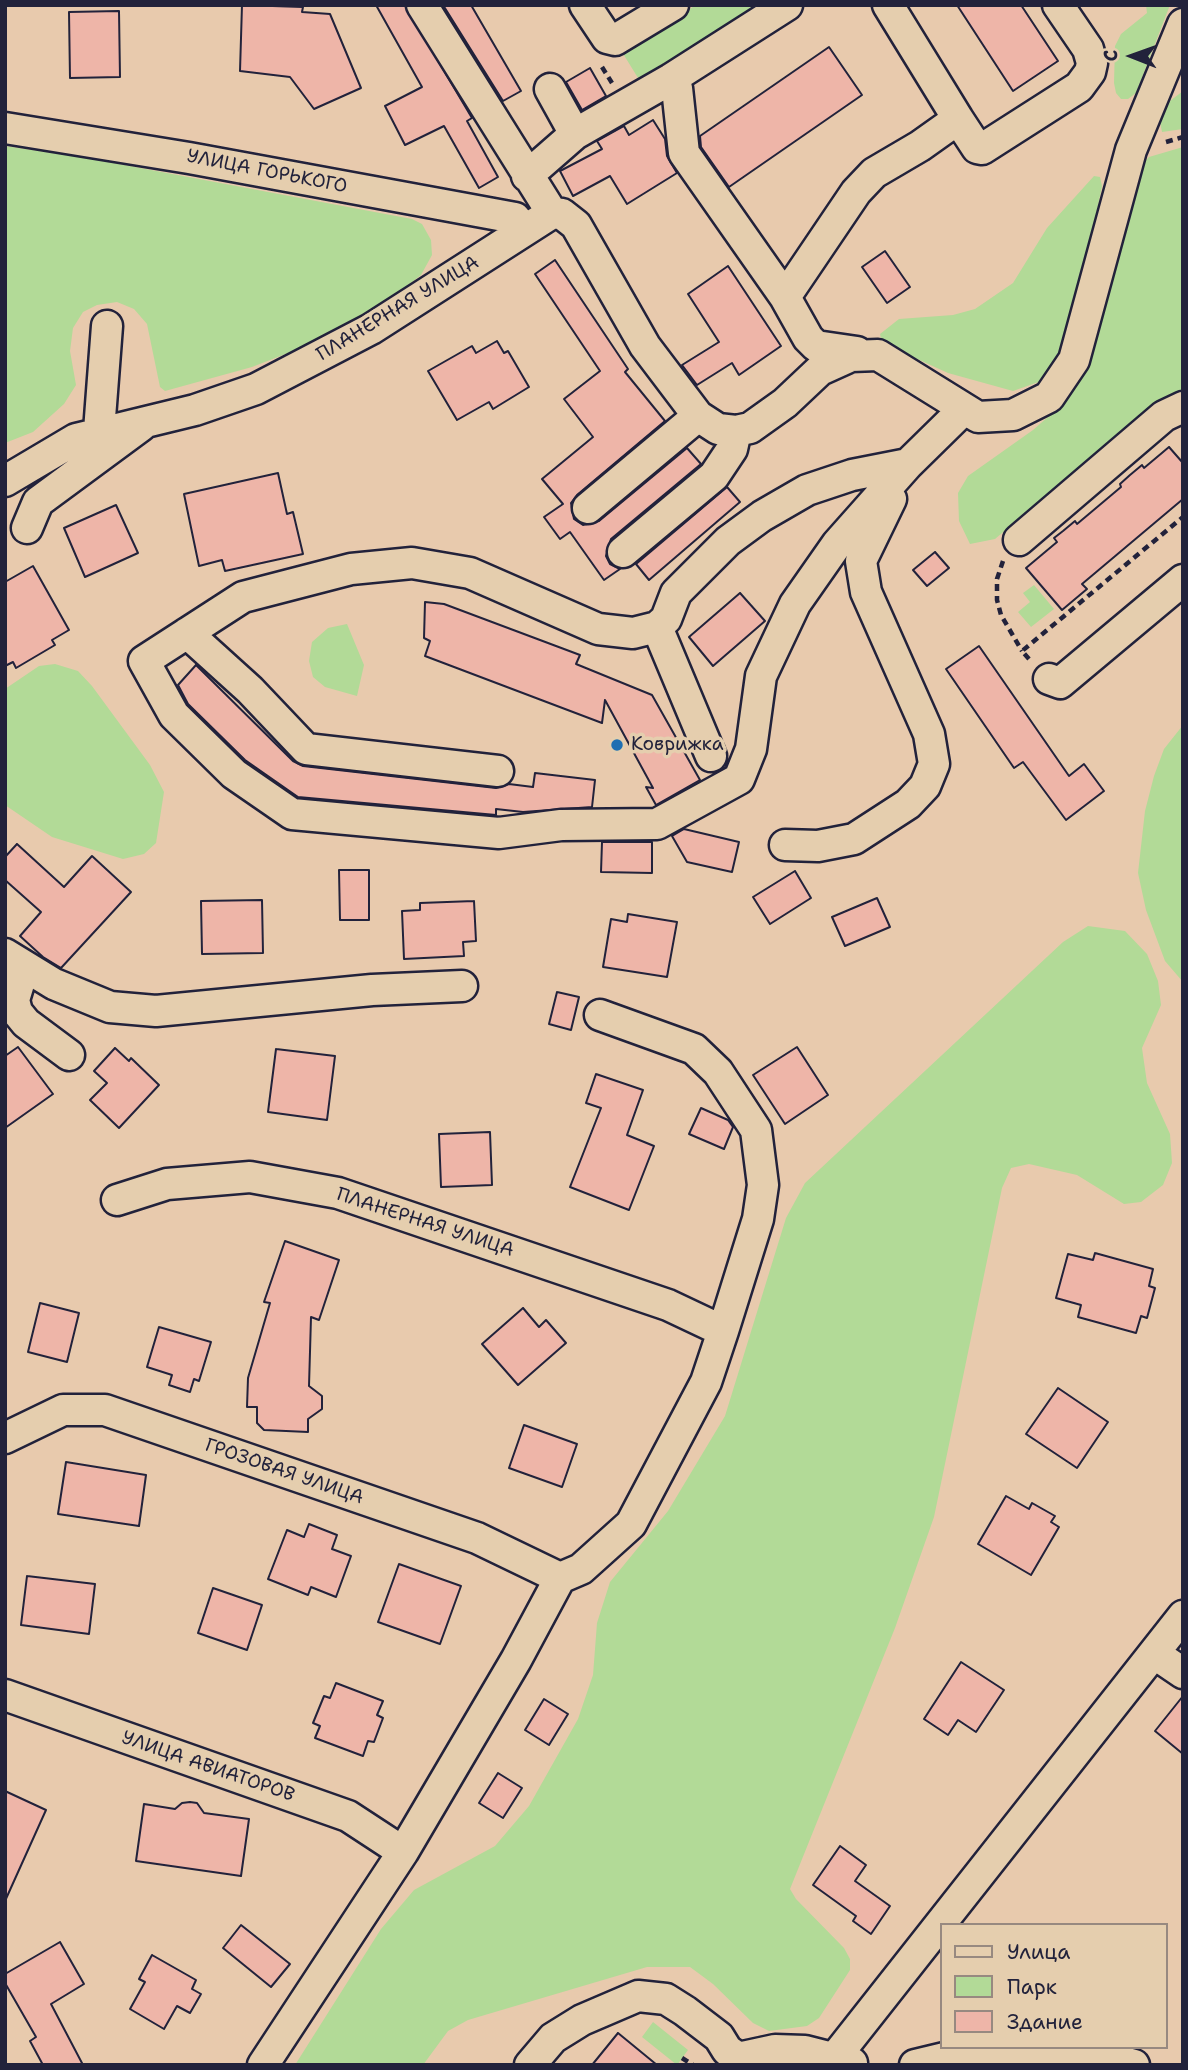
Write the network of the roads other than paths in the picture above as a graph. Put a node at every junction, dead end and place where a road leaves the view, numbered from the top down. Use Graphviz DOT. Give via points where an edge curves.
graph roads {
  1 [pos="422,5"];
  2 [pos="584,5"];
  3 [pos="673,5"];
  4 [pos="787,5"];
  5 [pos="888,5"];
  6 [pos="1058,5"];
  7 [pos="1183,24"];
  8 [pos="1173,62"];
  9 [pos="671,79"];
  10 [pos="550,89"];
  11 [pos="958,119"];
  12 [pos="5,128"];
  13 [pos="575,134"];
  14 [pos="527,176"];
  15 [pos="552,213"];
  16 [pos="524,229"];
  17 [pos="785,297"];
  18 [pos="107,326"];
  19 [pos="878,355"];
  20 [pos="1183,408"];
  21 [pos="963,410"];
  22 [pos="698,416"];
  23 [pos="144,424"];
  24 [pos="99,431"];
  25 [pos="736,431"];
  26 [pos="908,464"];
  27 [pos="5,481"];
  28 [pos="588,508"];
  29 [pos="27,527"];
  30 [pos="1019,540"];
  31 [pos="623,552"];
  32 [pos="1183,580"];
  33 [pos="657,627"];
  34 [pos="187,633"];
  35 [pos="1049,679"];
  36 [pos="711,756"];
  37 [pos="498,771"];
  38 [pos="785,845"];
  39 [pos="14,960"];
  40 [pos="462,986"];
  41 [pos="600,1016"];
  42 [pos="69,1055"];
  43 [pos="117,1200"];
  44 [pos="723,1331"];
  45 [pos="5,1438"];
  46 [pos="560,1578"];
  47 [pos="1183,1616"];
  48 [pos="1154,1654"];
  49 [pos="1183,1674"];
  50 [pos="5,1695"];
  51 [pos="403,1852"];
  52 [pos="947,1923"];
  53 [pos="940,1932"];
  54 [pos="736,2061"];
  55 [pos="840,2062"];
  56 [pos="263,2065"];
  57 [pos="530,2065"];
  58 [pos="915,2065"];
  59 [pos="1134,2065"];
  1 -- 14 [label="street"];
  2 -- 3 [label="street" via="607,38 615,40"];
  4 -- 9 [label="street"];
  5 -- 11 [label="street"];
  6 -- 11 [label="street" via="1088,49 1092,63 1086,81 987,147 977,148"];
  7 -- 8 [label="street"];
  8 -- 21 [label="street" via="1131,150 1074,360 1049,397 1013,415 978,417"];
  9 -- 13 [label="street"];
  9 -- 17 [label="street" via="677,88 684,153"];
  10 -- 13 [label="street"];
  11 -- 17 [label="street" via="874,173 856,192"];
  12 -- 16 [label="street, УЛИЦА ГОРЬКОГО" via="515,218"];
  13 -- 14 [label="street"];
  14 -- 15 [label="street"];
  15 -- 16 [label="street, ПЛАНЕРНАЯ УЛИЦА"];
  15 -- 22 [label="street" via="562,214 576,225 645,346"];
  16 -- 23 [label="street, ПЛАНЕРНАЯ УЛИЦА" via="371,329 318,358 256,388"];
  17 -- 19 [label="street" via="816,346"];
  18 -- 24 [label="street"];
  19 -- 21 [label="street"];
  19 -- 25 [label="street" via="832,362 759,422"];
  20 -- 30 [label="street" via="1164,416"];
  21 -- 26 [label="street"];
  22 -- 25 [label="street" via="718,429"];
  22 -- 28 [label="street"];
  23 -- 24 [label="street, ПЛАНЕРНАЯ УЛИЦА"];
  23 -- 29 [label="street" via="38,502"];
  24 -- 27 [label="street, ПЛАНЕРНАЯ УЛИЦА" via="44,456"];
  25 -- 31 [label="street" via="732,449 714,476"];
  26 -- 33 [label="street" via="807,490 762,516 728,541 676,593 666,619"];
  26 -- 34 [label="street" via="837,544 807,584 776,640 761,677 751,749 739,779 657,824 561,825 499,833 292,814 234,774 174,715 144,661"];
  26 -- 38 [label="street" via="861,561 866,592 929,734 934,764 925,786 908,804 854,839 818,846"];
  32 -- 35 [label="street" via="1060,683"];
  33 -- 34 [label="street" via="634,634 598,629 470,573 412,563 351,569 243,597"];
  33 -- 36 [label="street"];
  34 -- 37 [label="street" via="306,749"];
  39 -- 40 [label="street" via="54,984 110,1007 156,1011"];
  39 -- 42 [label="street" via="17,1012"];
  41 -- 44 [label="street" via="694,1049 718,1072 755,1130 762,1185 758,1219"];
  43 -- 44 [label="street, ПЛАНЕРНАЯ УЛИЦА" via="167,1184 250,1177 338,1193 668,1305"];
  44 -- 46 [label="street" via="706,1382 631,1524 581,1569"];
  45 -- 46 [label="street, ГРОЗОВАЯ УЛИЦА" via="63,1410 105,1410 477,1538"];
  46 -- 51 [label="street"];
  47 -- 48 [label="street"];
  48 -- 49 [label="street"];
  48 -- 52 [label="street"];
  50 -- 51 [label="street, УЛИЦА АВИАТОРОВ" via="348,1816"];
  51 -- 56 [label="street"];
  53 -- 55 [label="street"];
  54 -- 55 [label="street" via="775,2050 805,2051"];
  54 -- 57 [label="street" via="719,2037 685,2011 666,1999 638,1996 553,2038"];
  58 -- 59 [label="street" via="965,2053 1027,2053"];
}
